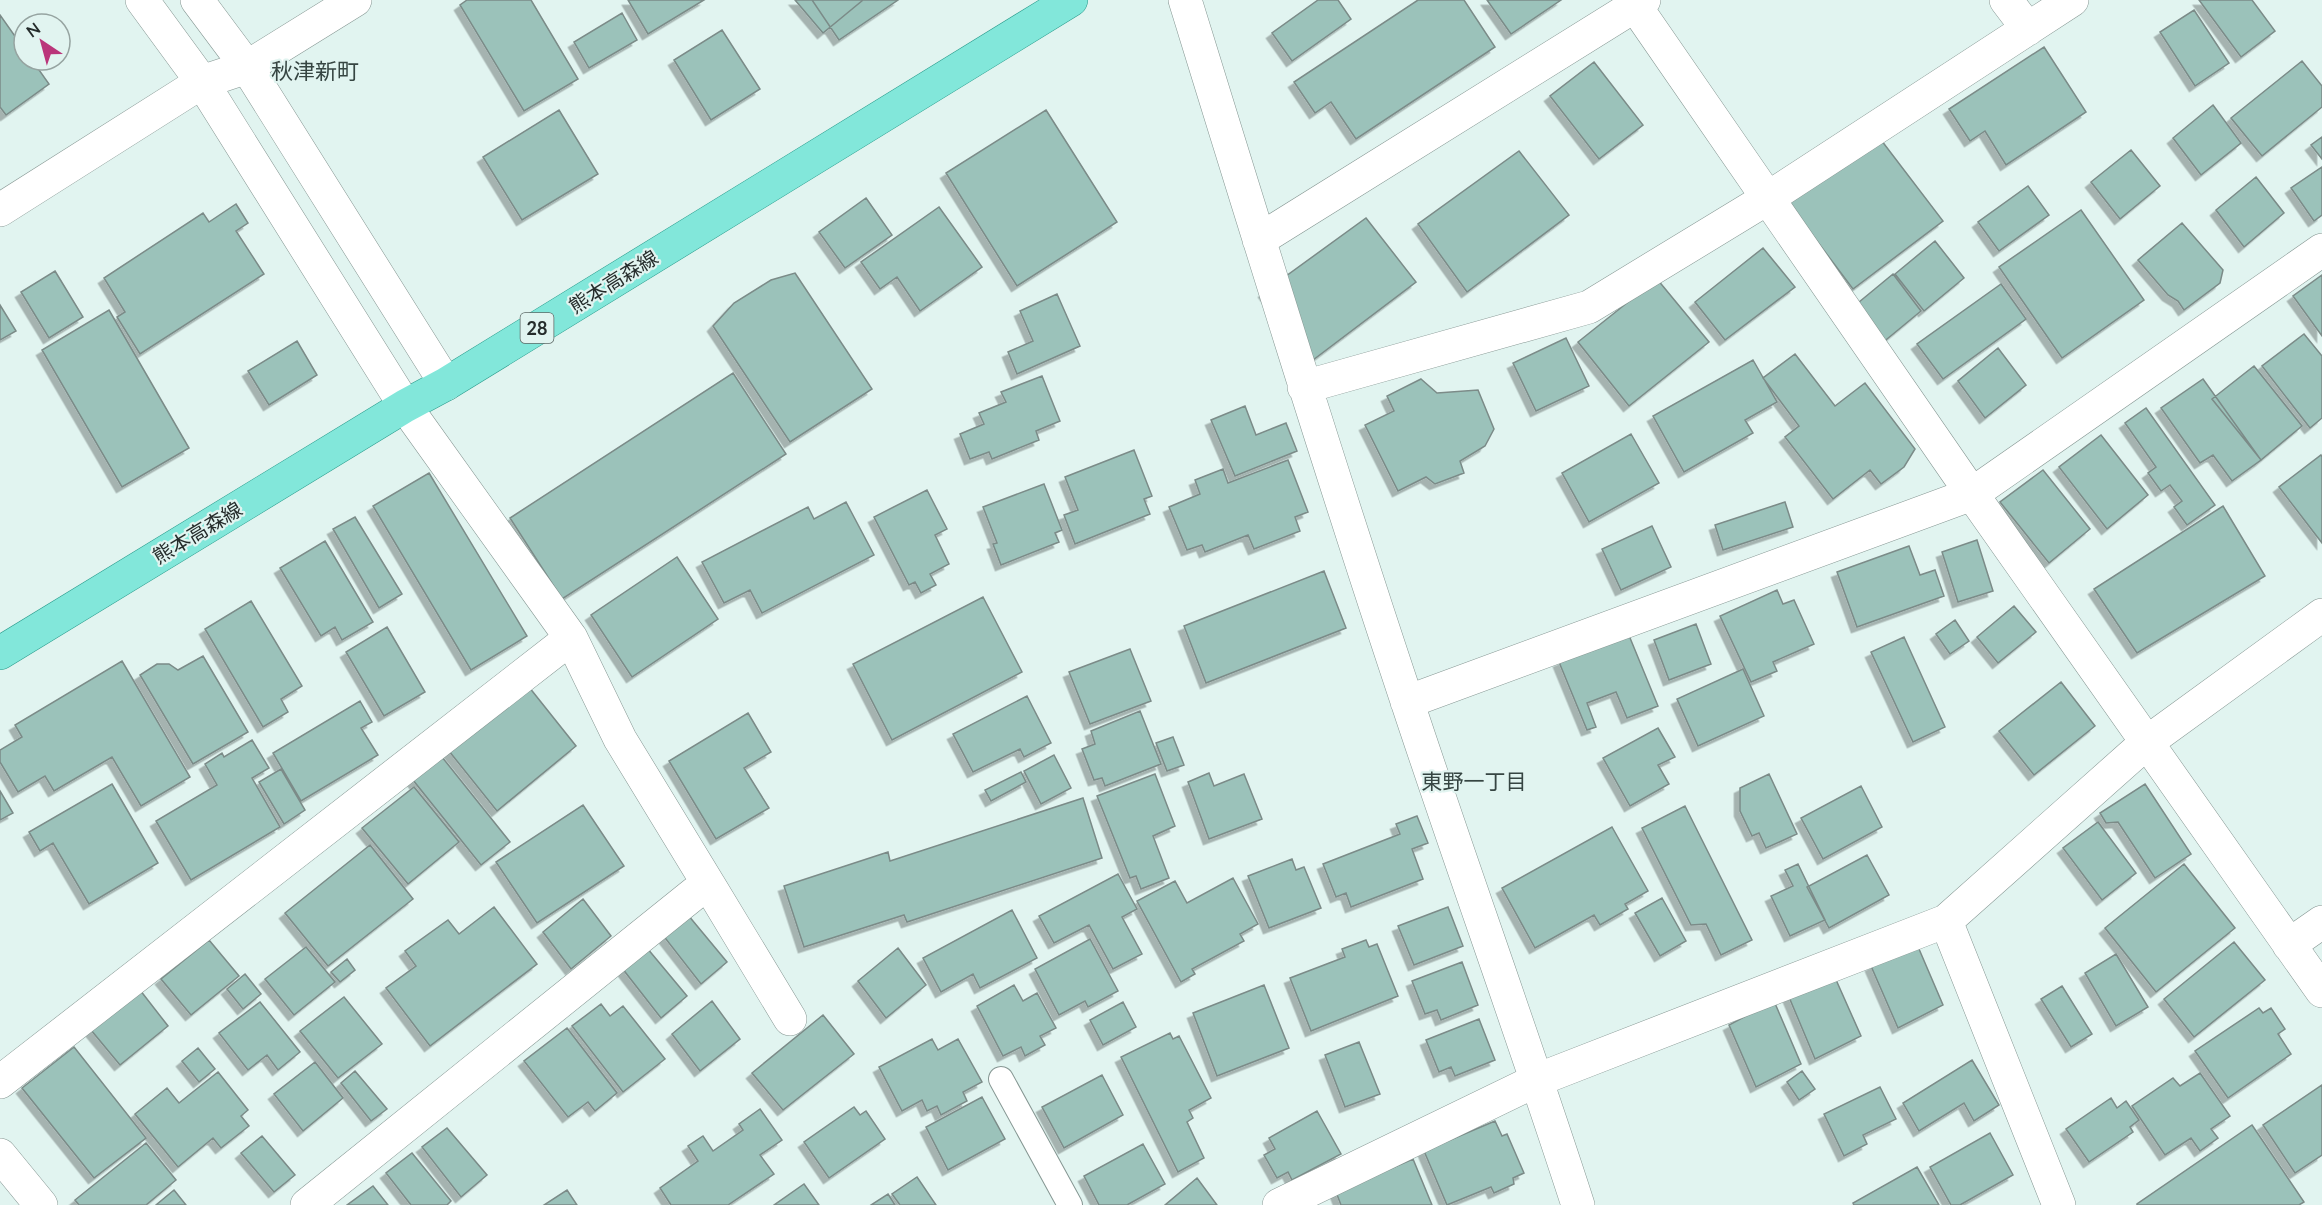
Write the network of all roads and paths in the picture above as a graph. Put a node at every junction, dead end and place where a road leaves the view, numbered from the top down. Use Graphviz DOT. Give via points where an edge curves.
graph roads {
  1 [pos="142,0"];
  2 [pos="197,0"];
  3 [pos="356,0"];
  4 [pos="1071,0"];
  5 [pos="1185,0"];
  6 [pos="2006,0"];
  7 [pos="2072,0"];
  8 [pos="1637,2"];
  9 [pos="2028,29"];
  10 [pos="247,67"];
  11 [pos="202,82"];
  12 [pos="1768,198"];
  13 [pos="0,210"];
  14 [pos="1259,240"];
  15 [pos="2322,250"];
  16 [pos="447,384"];
  17 [pos="1304,387"];
  18 [pos="405,406"];
  19 [pos="1972,494"];
  20 [pos="2322,615"];
  21 [pos="571,638"];
  22 [pos="0,653"];
  23 [pos="1407,702"];
  24 [pos="2146,743"];
  25 [pos="709,885"];
  26 [pos="1946,921"];
  27 [pos="2322,922"];
  28 [pos="2289,945"];
  29 [pos="2322,991"];
  30 [pos="790,1019"];
  31 [pos="1001,1079"];
  32 [pos="1537,1080"];
  33 [pos="0,1082"];
  34 [pos="0,1155"];
  35 [pos="41,1205"];
  36 [pos="307,1205"];
  37 [pos="1070,1205"];
  38 [pos="1279,1205"];
  39 [pos="1578,1205"];
  40 [pos="2059,1205"];
  1 -- 11 [label="street"];
  2 -- 10 [label="street"];
  3 -- 10 [label="street"];
  4 -- 16 [label="main road, 熊本高森線 / 28"];
  5 -- 14 [label="street"];
  6 -- 9 [label="street"];
  7 -- 9 [label="street"];
  8 -- 12 [label="street"];
  8 -- 14 [label="street"];
  9 -- 12 [label="street"];
  10 -- 11 [label="street"];
  10 -- 16 [label="street"];
  11 -- 13 [label="street"];
  11 -- 18 [label="street"];
  12 -- 17 [label="street" via="1589,307"];
  12 -- 19 [label="street"];
  14 -- 17 [label="street"];
  15 -- 19 [label="street"];
  16 -- 18 [label="main road, 熊本高森線 / 28"];
  17 -- 23 [label="street"];
  18 -- 21 [label="street"];
  18 -- 22 [label="main road, 熊本高森線 / 28"];
  19 -- 23 [label="street"];
  19 -- 24 [label="street"];
  20 -- 24 [label="street"];
  21 -- 25 [label="street" via="620,739"];
  21 -- 33 [label="street"];
  23 -- 32 [label="street"];
  24 -- 26 [label="street"];
  24 -- 28 [label="street"];
  25 -- 30 [label="street"];
  25 -- 36 [label="street"];
  26 -- 32 [label="street"];
  26 -- 40 [label="street"];
  27 -- 28 [label="street"];
  28 -- 29 [label="street"];
  31 -- 37 [label="lane"];
  32 -- 38 [label="street"];
  32 -- 39 [label="street"];
  34 -- 35 [label="street"];
}
